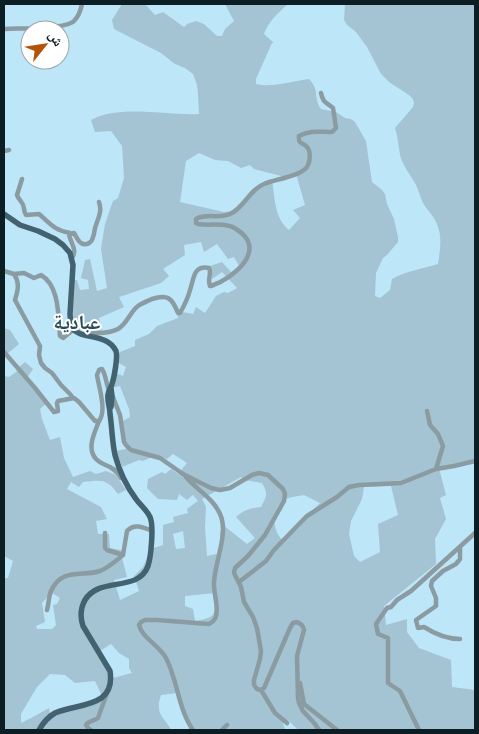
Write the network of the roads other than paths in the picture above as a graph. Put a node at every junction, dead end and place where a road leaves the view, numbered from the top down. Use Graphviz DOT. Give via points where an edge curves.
graph roads {
  1 [pos="82,4"];
  2 [pos="4,28"];
  3 [pos="321,93"];
  4 [pos="22,179"];
  5 [pos="99,202"];
  6 [pos="4,214"];
  7 [pos="70,233"];
  8 [pos="72,258"];
  9 [pos="4,271"];
  10 [pos="14,274"];
  11 [pos="72,330"];
  12 [pos="83,334"];
  13 [pos="4,352"];
  14 [pos="111,391"];
  15 [pos="73,398"];
  16 [pos="427,411"];
  17 [pos="99,421"];
  18 [pos="475,460"];
  19 [pos="436,469"];
  20 [pos="183,474"];
  21 [pos="126,484"];
  22 [pos="152,530"];
  23 [pos="105,533"];
  24 [pos="475,533"];
  25 [pos="460,547"];
  26 [pos="123,555"];
  27 [pos="239,582"];
  28 [pos="48,610"];
  29 [pos="460,639"];
  30 [pos="298,675"];
  31 [pos="261,690"];
  32 [pos="107,692"];
  33 [pos="287,723"];
  34 [pos="227,725"];
  35 [pos="39,730"];
  36 [pos="92,730"];
  37 [pos="194,730"];
  38 [pos="222,730"];
  39 [pos="320,730"];
  40 [pos="337,730"];
  41 [pos="419,730"];
  1 -- 2 [label="street" via="75,20 66,25"];
  3 -- 12 [label="street" via="326,104 333,108 336,128 332,132 318,131 299,136 300,142 309,150 310,163 306,169 260,185 229,215 196,219 198,224 234,227 245,237 251,249 249,257 236,272 210,286 209,268 197,271 180,314 171,300 160,297 139,305 118,329"];
  4 -- 7 [label="street" via="17,197 23,203 26,215 39,214 60,231"];
  5 -- 7 [label="street" via="101,213 92,241 82,244 74,233"];
  6 -- 8 [label="main road" via="20,225 55,239"];
  7 -- 8 [label="street" via="75,253"];
  8 -- 11 [label="main road"];
  9 -- 10 [label="street"];
  10 -- 11 [label="street" via="24,273 34,278 41,274 44,276 57,303 60,336 63,338"];
  10 -- 15 [label="street" via="19,287 15,300 40,346 41,363"];
  11 -- 12 [label="main road"];
  12 -- 14 [label="main road" via="105,341 115,349 117,359"];
  13 -- 15 [label="street" via="52,412 58,410 58,401"];
  14 -- 17 [label="street" via="104,371 99,370 103,410"];
  14 -- 20 [label="street" via="128,448 160,458"];
  14 -- 21 [label="main road" via="108,397 115,453"];
  15 -- 17 [label="street" via="94,421"];
  16 -- 19 [label="street" via="430,425 443,446"];
  17 -- 21 [label="street" via="92,438 94,456 118,472"];
  18 -- 19 [label="street"];
  19 -- 27 [label="street" via="402,483 346,489 302,521 266,561"];
  20 -- 27 [label="street" via="220,490 234,487 255,473 262,473 283,489 284,501 265,535 235,568"];
  20 -- 37 [label="street" via="212,502 222,520 214,580 217,616 209,624 145,620 139,625 167,659 188,722"];
  21 -- 22 [label="main road" via="149,516"];
  22 -- 26 [label="street" via="130,528"];
  22 -- 32 [label="main road" via="148,564 142,575 91,592 81,611 83,626 110,671"];
  23 -- 26 [label="street" via="105,548"];
  24 -- 25 [label="street"];
  25 -- 29 [label="street" via="460,559 456,564 432,581 436,606 416,620 418,628"];
  25 -- 41 [label="street" via="391,608 387,608 376,624 378,634 388,638 388,683 400,691"];
  26 -- 28 [label="street" via="100,571 73,573 58,582 52,590"];
  27 -- 31 [label="street" via="244,602 257,628 261,651 254,685"];
  30 -- 31 [label="street" via="297,656 304,630 303,625 297,622 290,628"];
  30 -- 39 [label="street" via="298,703"];
  30 -- 40 [label="street" via="304,704"];
  31 -- 33 [label="street" via="275,713"];
  32 -- 35 [label="main road" via="94,702 54,714"];
  32 -- 36 [label="street" via="98,718 86,725"];
  34 -- 38 [label="street"];
}
